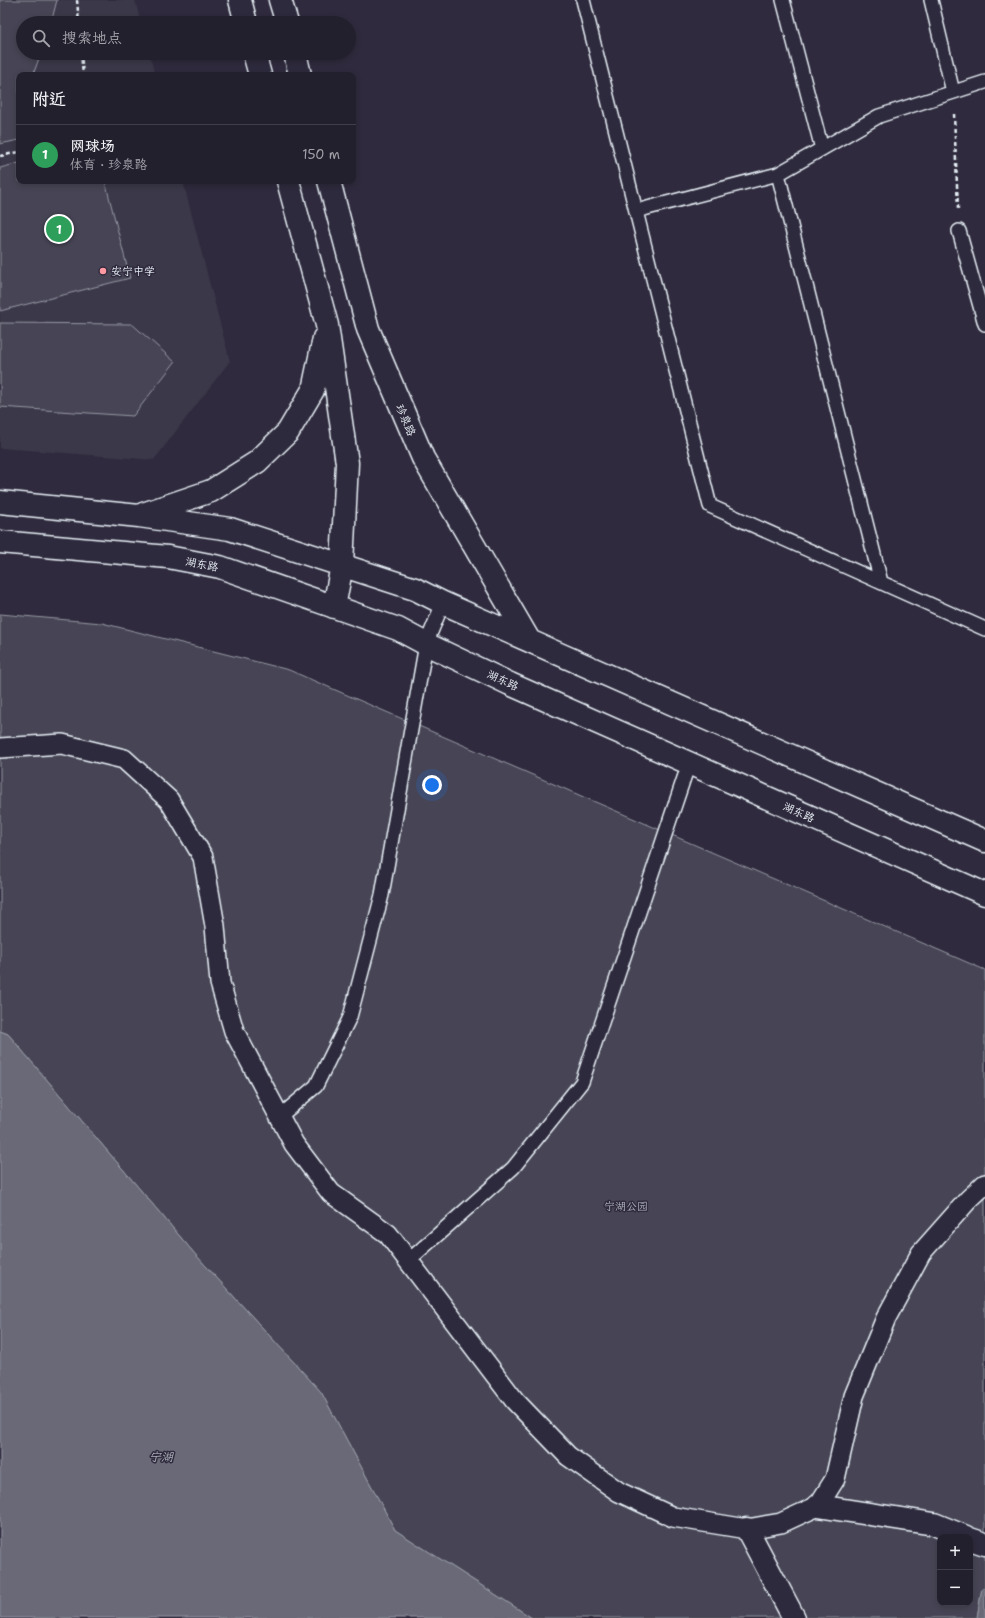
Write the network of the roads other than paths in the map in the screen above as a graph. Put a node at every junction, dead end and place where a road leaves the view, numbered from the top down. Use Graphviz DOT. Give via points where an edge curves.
graph roads {
  1 [pos="240,0"];
  2 [pos="280,0"];
  3 [pos="583,0"];
  4 [pos="783,0"];
  5 [pos="931,0"];
  6 [pos="244,16"];
  7 [pos="285,16"];
  8 [pos="256,60"];
  9 [pos="296,60"];
  10 [pos="259,72"];
  11 [pos="299,72"];
  12 [pos="985,82"];
  13 [pos="954,92"];
  14 [pos="822,149"];
  15 [pos="778,174"];
  16 [pos="289,184"];
  17 [pos="330,184"];
  18 [pos="636,211"];
  19 [pos="959,231"];
  20 [pos="985,324"];
  21 [pos="327,325"];
  22 [pos="0,502"];
  23 [pos="139,516"];
  24 [pos="0,542"];
  25 [pos="342,565"];
  26 [pos="882,582"];
  27 [pos="444,603"];
  28 [pos="334,607"];
  29 [pos="983,624"];
  30 [pos="529,640"];
  31 [pos="426,644"];
  32 [pos="0,748"];
  33 [pos="689,763"];
  34 [pos="985,841"];
  35 [pos="985,894"];
  36 [pos="279,1116"];
  37 [pos="985,1184"];
  38 [pos="408,1261"];
  39 [pos="818,1506"];
  40 [pos="747,1529"];
  41 [pos="959,1534"];
  42 [pos="973,1540"];
  43 [pos="985,1544"];
  44 [pos="794,1618"];
  1 -- 6 [label="main road"];
  2 -- 7 [label="main road"];
  3 -- 18 [label="lane"];
  4 -- 14 [label="lane"];
  5 -- 13 [label="lane"];
  8 -- 10 [label="main road"];
  9 -- 11 [label="main road"];
  12 -- 13 [label="lane"];
  13 -- 14 [label="lane" via="879,116"];
  14 -- 15 [label="lane"];
  15 -- 18 [label="lane"];
  15 -- 26 [label="lane"];
  16 -- 21 [label="main road"];
  17 -- 30 [label="main road, 珍泉路" via="368,329 422,458"];
  18 -- 26 [label="lane" via="710,506"];
  19 -- 20 [label="lane"];
  21 -- 23 [label="main road" via="313,390 288,432 257,462 211,491"];
  21 -- 25 [label="main road" via="347,463"];
  22 -- 23 [label="main road"];
  23 -- 25 [label="main road" via="230,529"];
  24 -- 28 [label="main road, 湖东路" via="168,558 220,567"];
  25 -- 27 [label="main road" via="414,589"];
  25 -- 28 [label="main road"];
  26 -- 29 [label="lane"];
  27 -- 30 [label="main road"];
  27 -- 31 [label="lane"];
  28 -- 31 [label="main road, 湖东路" via="398,629"];
  30 -- 34 [label="main road"];
  31 -- 33 [label="main road, 湖东路"];
  31 -- 36 [label="lane" via="382,895 350,1017 316,1086"];
  32 -- 36 [label="street" via="62,744 124,759 169,800 203,857 215,926 220,983 234,1031"];
  33 -- 35 [label="main road, 湖东路"];
  33 -- 38 [label="lane" via="582,1082 513,1168"];
  36 -- 38 [label="street" via="294,1144 330,1193 388,1234"];
  37 -- 39 [label="street" via="921,1253 886,1318 854,1396 835,1479"];
  38 -- 40 [label="street" via="515,1401 568,1456 619,1492 673,1516"];
  39 -- 40 [label="street" via="782,1523"];
  39 -- 41 [label="main road" via="934,1524"];
  40 -- 44 [label="main road"];
  42 -- 43 [label="main road"];
}
